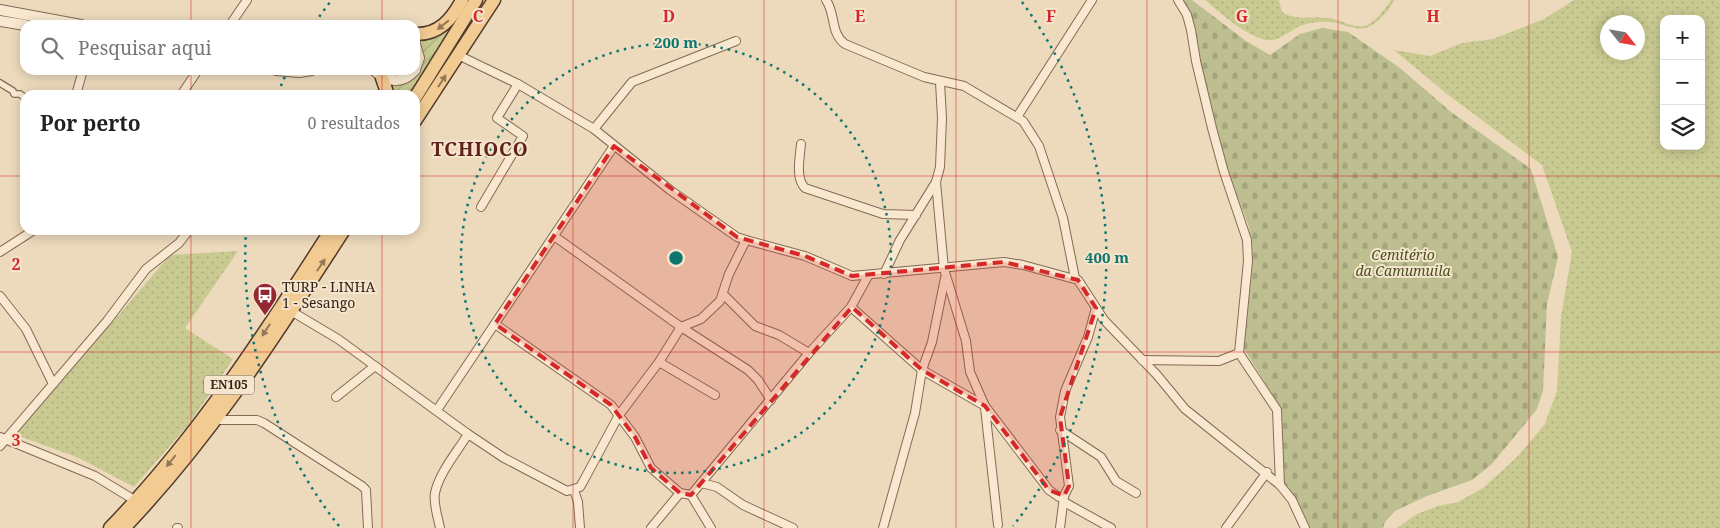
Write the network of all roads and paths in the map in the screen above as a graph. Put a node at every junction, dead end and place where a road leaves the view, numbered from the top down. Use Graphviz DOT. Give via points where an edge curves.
graph roads {
  1 [pos="247,0"];
  2 [pos="462,0"];
  3 [pos="476,0"];
  4 [pos="494,0"];
  5 [pos="826,0"];
  6 [pos="1092,0"];
  7 [pos="1178,0"];
  8 [pos="0,10"];
  9 [pos="54,20"];
  10 [pos="233,20"];
  11 [pos="0,21"];
  12 [pos="20,25"];
  13 [pos="420,34"];
  14 [pos="736,40"];
  15 [pos="458,55"];
  16 [pos="81,75"];
  17 [pos="195,75"];
  18 [pos="378,75"];
  19 [pos="381,75"];
  20 [pos="410,75"];
  21 [pos="940,82"];
  22 [pos="0,83"];
  23 [pos="518,84"];
  24 [pos="77,90"];
  25 [pos="184,90"];
  26 [pos="386,90"];
  27 [pos="420,90"];
  28 [pos="20,94"];
  29 [pos="420,113"];
  30 [pos="1017,117"];
  31 [pos="594,129"];
  32 [pos="801,144"];
  33 [pos="614,146"];
  34 [pos="936,182"];
  35 [pos="480,207"];
  36 [pos="916,215"];
  37 [pos="26,235"];
  38 [pos="185,235"];
  39 [pos="328,235"];
  40 [pos="341,235"];
  41 [pos="554,236"];
  42 [pos="746,240"];
  43 [pos="0,252"];
  44 [pos="945,272"];
  45 [pos="884,274"];
  46 [pos="868,276"];
  47 [pos="1075,278"];
  48 [pos="723,294"];
  49 [pos="0,296"];
  50 [pos="851,307"];
  51 [pos="1096,308"];
  52 [pos="291,311"];
  53 [pos="495,324"];
  54 [pos="681,327"];
  55 [pos="1240,352"];
  56 [pos="809,353"];
  57 [pos="1142,360"];
  58 [pos="659,362"];
  59 [pos="375,366"];
  60 [pos="922,370"];
  61 [pos="53,384"];
  62 [pos="716,395"];
  63 [pos="336,397"];
  64 [pos="771,400"];
  65 [pos="984,406"];
  66 [pos="437,410"];
  67 [pos="619,415"];
  68 [pos="217,420"];
  69 [pos="1060,430"];
  70 [pos="468,434"];
  71 [pos="3,439"];
  72 [pos="0,446"];
  73 [pos="1267,472"];
  74 [pos="701,483"];
  75 [pos="1280,484"];
  76 [pos="574,490"];
  77 [pos="1136,493"];
  78 [pos="680,494"];
  79 [pos="691,495"];
  80 [pos="1064,499"];
  81 [pos="136,501"];
  82 [pos="998,525"];
  83 [pos="110,528"];
  84 [pos="124,528"];
  85 [pos="368,528"];
  86 [pos="440,528"];
  87 [pos="580,528"];
  88 [pos="651,528"];
  89 [pos="711,528"];
  90 [pos="793,528"];
  91 [pos="883,528"];
  92 [pos="1060,528"];
  93 [pos="1111,528"];
  94 [pos="1226,528"];
  95 [pos="1305,528"];
  1 -- 10 [label="street"];
  2 -- 13 [label="main road, one-way" via="452,18 430,33"];
  3 -- 27 [label="main road"];
  4 -- 15 [label="main road"];
  5 -- 21 [label="street" via="836,34 845,44"];
  6 -- 30 [label="street"];
  7 -- 55 [label="street" via="1192,30 1212,128 1247,240"];
  8 -- 9 [label="street"];
  11 -- 12 [label="street"];
  14 -- 31 [label="street" via="632,82"];
  15 -- 23 [label="street"];
  29 -- 15 [label="main road, one-way"];
  16 -- 24 [label="street"];
  17 -- 25 [label="street"];
  18 -- 26 [label="main road"];
  19 -- 20 [label="street" via="400,81"];
  21 -- 30 [label="street" via="964,86"];
  21 -- 34 [label="street" via="940,158"];
  22 -- 28 [label="street" via="14,94"];
  23 -- 31 [label="street"];
  23 -- 35 [label="street" via="497,118 522,133 522,141"];
  30 -- 47 [label="street" via="1028,126 1039,146 1063,218"];
  31 -- 33 [label="street"];
  32 -- 36 [label="street" via="799,176 805,188 883,214"];
  33 -- 41 [label="street"];
  33 -- 42 [label="street" via="670,190"];
  34 -- 36 [label="street"];
  34 -- 44 [label="street"];
  36 -- 45 [label="street"];
  37 -- 43 [label="street"];
  38 -- 61 [label="street" via="146,268 107,321"];
  39 -- 81 [label="main road, EN105, one-way" via="212,408"];
  52 -- 40 [label="main road, EN105, one-way"];
  41 -- 53 [label="street"];
  41 -- 54 [label="street"];
  42 -- 46 [label="street" via="805,256 838,272"];
  42 -- 48 [label="street"];
  44 -- 45 [label="street"];
  44 -- 47 [label="street" via="1004,262"];
  44 -- 60 [label="street" via="932,342"];
  44 -- 65 [label="street" via="966,341 970,372"];
  45 -- 46 [label="street"];
  46 -- 50 [label="street"];
  47 -- 51 [label="street"];
  48 -- 54 [label="street" via="701,319"];
  48 -- 56 [label="street" via="754,326 794,342"];
  49 -- 61 [label="street" via="26,329"];
  50 -- 56 [label="street"];
  50 -- 60 [label="street"];
  51 -- 57 [label="street"];
  51 -- 69 [label="street" via="1088,337 1065,391"];
  52 -- 59 [label="street"];
  52 -- 68 [label="main road, EN105"];
  53 -- 66 [label="street"];
  53 -- 67 [label="street" via="611,405"];
  54 -- 58 [label="street"];
  54 -- 64 [label="street" via="754,374"];
  55 -- 57 [label="street" via="1219,361"];
  55 -- 75 [label="street" via="1277,410"];
  56 -- 64 [label="street"];
  57 -- 73 [label="street" via="1194,417"];
  58 -- 62 [label="street"];
  58 -- 67 [label="street"];
  59 -- 63 [label="street"];
  59 -- 66 [label="street"];
  60 -- 65 [label="street"];
  60 -- 91 [label="street" via="916,413"];
  61 -- 71 [label="street"];
  64 -- 74 [label="street"];
  65 -- 80 [label="street" via="1049,490"];
  65 -- 82 [label="street"];
  66 -- 70 [label="street"];
  67 -- 76 [label="street" via="584,480"];
  67 -- 78 [label="street" via="651,468"];
  68 -- 84 [label="main road, EN105" via="173,476"];
  68 -- 85 [label="street" via="257,420 264,423 362,486 366,490"];
  69 -- 77 [label="street" via="1101,457 1116,481"];
  69 -- 80 [label="street" via="1069,486"];
  70 -- 76 [label="street" via="504,458 568,491"];
  70 -- 86 [label="street" via="435,493"];
  71 -- 72 [label="street"];
  71 -- 81 [label="street" via="95,476"];
  73 -- 75 [label="street"];
  73 -- 94 [label="street"];
  74 -- 79 [label="street"];
  74 -- 90 [label="street" via="717,487 742,505"];
  75 -- 95 [label="street" via="1292,500"];
  76 -- 87 [label="street"];
  78 -- 79 [label="street"];
  78 -- 88 [label="street"];
  79 -- 89 [label="street"];
  80 -- 92 [label="street"];
  80 -- 93 [label="street"];
  81 -- 83 [label="main road, EN105"];
}
